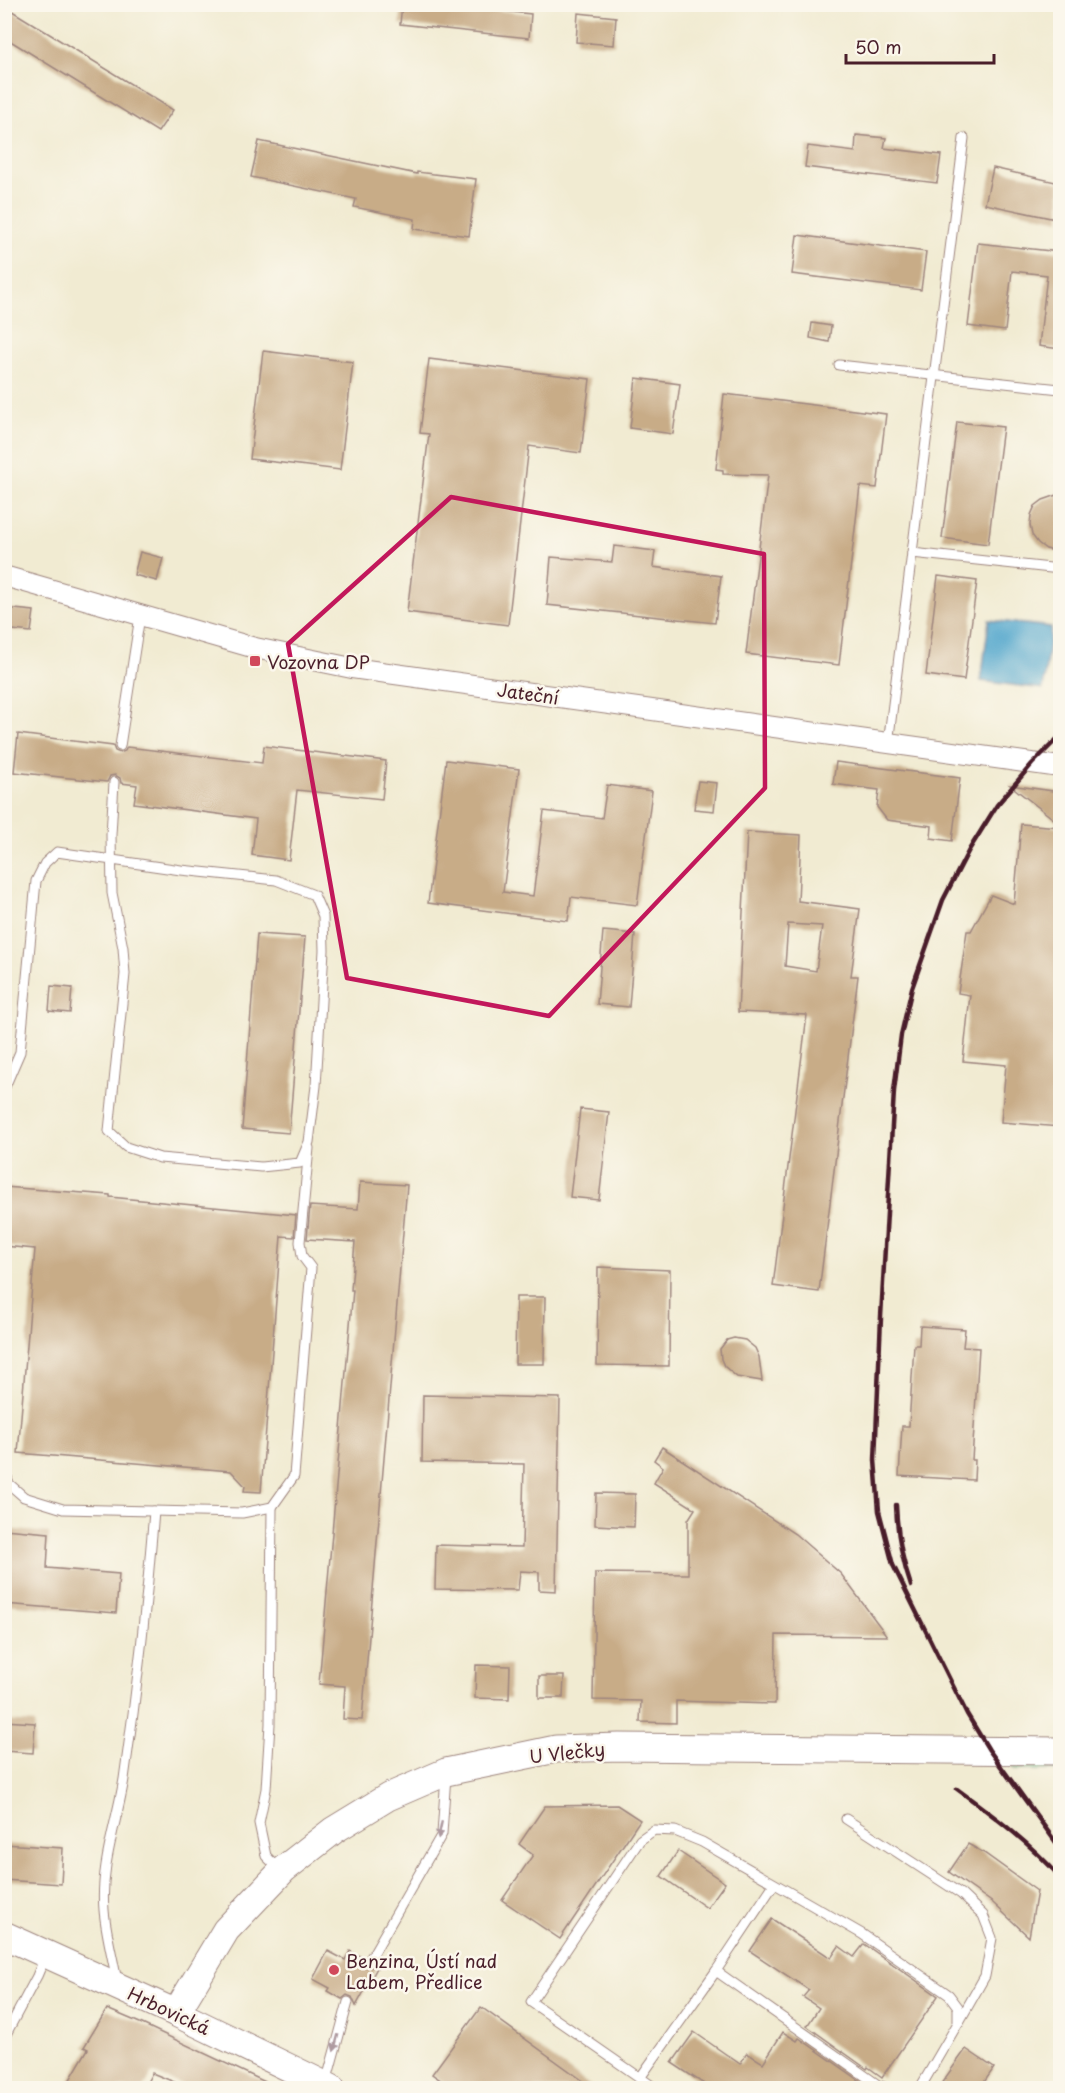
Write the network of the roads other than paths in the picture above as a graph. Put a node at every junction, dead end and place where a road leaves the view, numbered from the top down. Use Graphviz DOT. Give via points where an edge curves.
graph roads {
  1 [pos="964,138"];
  2 [pos="839,365"];
  3 [pos="935,376"];
  4 [pos="1060,389"];
  5 [pos="912,553"];
  6 [pos="1060,569"];
  7 [pos="4,576"];
  8 [pos="140,616"];
  9 [pos="888,744"];
  10 [pos="120,746"];
  11 [pos="1060,767"];
  12 [pos="114,782"];
  13 [pos="112,859"];
  14 [pos="4,1089"];
  15 [pos="309,1142"];
  16 [pos="4,1453"];
  17 [pos="272,1507"];
  18 [pos="154,1511"];
  19 [pos="1060,1751"];
  20 [pos="446,1772"];
  21 [pos="846,1819"];
  22 [pos="284,1869"];
  23 [pos="774,1884"];
  24 [pos="4,1935"];
  25 [pos="46,1954"];
  26 [pos="369,1961"];
  27 [pos="716,1971"];
  28 [pos="118,1987"];
  29 [pos="348,2002"];
  30 [pos="176,2013"];
  31 [pos="958,2024"];
  32 [pos="4,2038"];
  33 [pos="640,2078"];
  34 [pos="326,2087"];
  35 [pos="655,2088"];
  36 [pos="887,2088"];
  37 [pos="920,2088"];
  1 -- 3 [label="lane"];
  2 -- 3 [label="lane"];
  3 -- 4 [label="lane"];
  3 -- 5 [label="lane"];
  5 -- 6 [label="lane"];
  5 -- 9 [label="lane"];
  7 -- 8 [label="street, Jateční"];
  8 -- 9 [label="street, Jateční" via="255,648 352,668"];
  8 -- 10 [label="lane"];
  9 -- 11 [label="street, Jateční"];
  12 -- 13 [label="lane"];
  13 -- 14 [label="lane" via="57,852 36,880 20,1052"];
  13 -- 15 [label="lane" via="276,879 314,895 323,915 324,950"];
  13 -- 15 [label="lane" via="112,893 125,974 109,1131 126,1147 160,1158 261,1167 300,1163"];
  15 -- 17 [label="lane" via="300,1242 302,1256 311,1268 294,1476"];
  16 -- 18 [label="lane" via="8,1483 24,1497 63,1509"];
  17 -- 18 [label="lane" via="242,1513"];
  17 -- 22 [label="lane" via="270,1724 266,1789 259,1823 266,1856"];
  18 -- 28 [label="lane" via="147,1606 124,1781 105,1880 104,1909"];
  19 -- 20 [label="street, U Vlečky" via="609,1747 556,1749"];
  20 -- 22 [label="street, U Vlečky" via="388,1797 334,1830"];
  20 -- 26 [label="lane, one-way" via="442,1834"];
  21 -- 31 [label="lane" via="961,1894 983,1915 992,1938 985,1976"];
  22 -- 30 [label="street, U Vlečky" via="226,1930"];
  23 -- 27 [label="lane"];
  23 -- 31 [label="lane" via="861,1934 949,1995 958,2007"];
  23 -- 33 [label="lane" via="675,1830 654,1830 640,1840 531,2002"];
  24 -- 25 [label="street, Hrbovická"];
  25 -- 28 [label="street, Hrbovická"];
  25 -- 32 [label="lane"];
  27 -- 33 [label="lane"];
  27 -- 36 [label="lane"];
  28 -- 30 [label="street, Hrbovická"];
  29 -- 34 [label="lane, one-way"];
  30 -- 34 [label="street, Hrbovická"];
  31 -- 37 [label="lane"];
  33 -- 35 [label="lane"];
}
